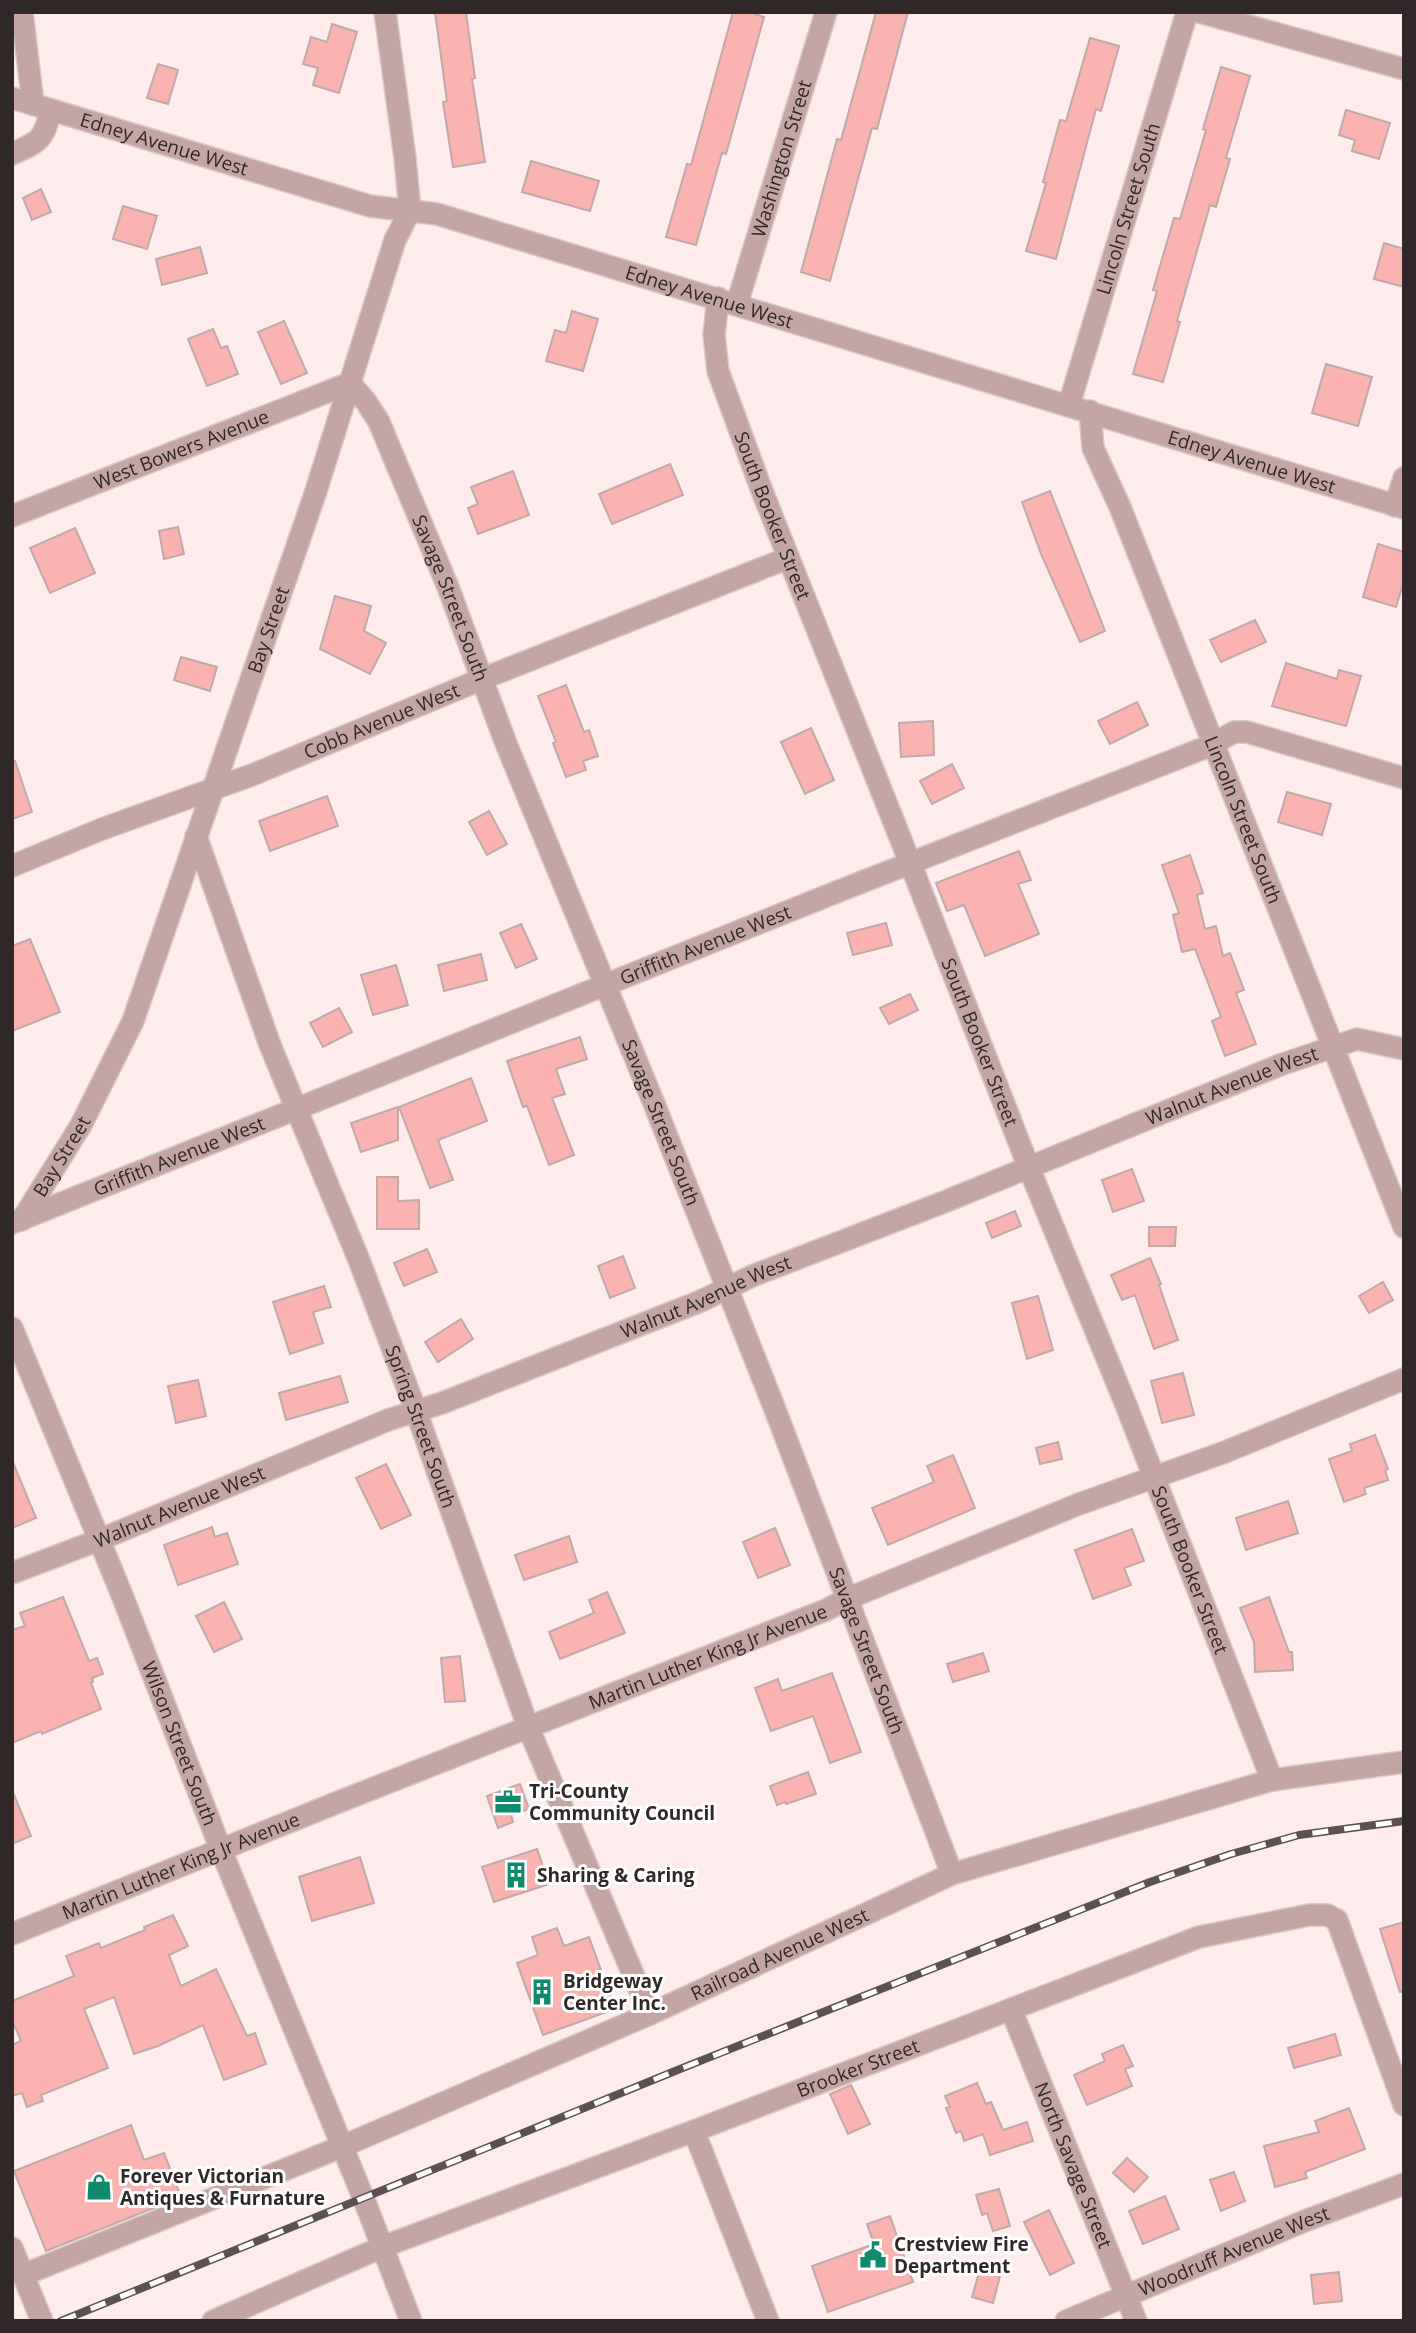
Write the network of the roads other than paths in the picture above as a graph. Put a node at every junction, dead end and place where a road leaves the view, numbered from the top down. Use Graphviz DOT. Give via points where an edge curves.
graph roads {
  1 [pos="22,12"];
  2 [pos="385,12"];
  3 [pos="826,12"];
  4 [pos="1187,12"];
  5 [pos="1199,12"];
  6 [pos="1404,69"];
  7 [pos="12,98"];
  8 [pos="42,107"];
  9 [pos="12,153"];
  10 [pos="410,211"];
  11 [pos="727,301"];
  12 [pos="350,383"];
  13 [pos="1069,405"];
  14 [pos="1090,411"];
  15 [pos="1404,478"];
  16 [pos="1399,507"];
  17 [pos="12,516"];
  18 [pos="788,558"];
  19 [pos="482,679"];
  20 [pos="1212,746"];
  21 [pos="1404,778"];
  22 [pos="214,788"];
  23 [pos="196,835"];
  24 [pos="911,865"];
  25 [pos="12,866"];
  26 [pos="604,986"];
  27 [pos="1334,1046"];
  28 [pos="1404,1049"];
  29 [pos="296,1109"];
  30 [pos="1029,1168"];
  31 [pos="17,1222"];
  32 [pos="1404,1227"];
  33 [pos="727,1289"];
  34 [pos="12,1328"];
  35 [pos="1404,1379"];
  36 [pos="416,1411"];
  37 [pos="1153,1478"];
  38 [pos="99,1539"];
  39 [pos="12,1573"];
  40 [pos="849,1598"];
  41 [pos="528,1727"];
  42 [pos="1404,1762"];
  43 [pos="1272,1780"];
  44 [pos="221,1850"];
  45 [pos="952,1874"];
  46 [pos="12,1934"];
  47 [pos="1011,2009"];
  48 [pos="650,2014"];
  49 [pos="1404,2105"];
  50 [pos="694,2131"];
  51 [pos="341,2147"];
  52 [pos="1404,2184"];
  53 [pos="382,2247"];
  54 [pos="12,2248"];
  55 [pos="17,2278"];
  56 [pos="1126,2296"];
  57 [pos="42,2321"];
  58 [pos="213,2321"];
  59 [pos="411,2321"];
  60 [pos="768,2321"];
  61 [pos="1066,2321"];
  62 [pos="1136,2321"];
  1 -- 8 [label="street"];
  2 -- 10 [label="street"];
  3 -- 11 [label="street, Washington Street"];
  4 -- 13 [label="street, Lincoln Street South"];
  5 -- 6 [label="street"];
  7 -- 8 [label="street, Edney Avenue West"];
  8 -- 9 [label="street" via="45,135"];
  8 -- 10 [label="street, Edney Avenue West" via="370,206"];
  10 -- 11 [label="street, Edney Avenue West" via="437,214"];
  10 -- 12 [label="street, Bay Street" via="395,240"];
  11 -- 13 [label="street, Edney Avenue West"];
  11 -- 18 [label="street, South Booker Street" via="714,335 718,370"];
  12 -- 17 [label="street, West Bowers Avenue"];
  12 -- 19 [label="street, Savage Street South" via="379,422"];
  12 -- 22 [label="street, Bay Street"];
  13 -- 14 [label="street, Edney Avenue West"];
  14 -- 16 [label="street, Edney Avenue West"];
  14 -- 20 [label="street, Lincoln Street South" via="1093,448"];
  15 -- 16 [label="street"];
  18 -- 19 [label="street, Cobb Avenue West"];
  18 -- 24 [label="street, South Booker Street"];
  19 -- 22 [label="street, Cobb Avenue West"];
  19 -- 26 [label="street, Savage Street South"];
  20 -- 21 [label="street, Griffith Avenue West" via="1234,732 1247,732"];
  20 -- 24 [label="street, Griffith Avenue West"];
  20 -- 27 [label="street, Lincoln Street South"];
  22 -- 23 [label="street, Bay Street"];
  22 -- 25 [label="street, Cobb Avenue West"];
  23 -- 29 [label="street, Spring Street South"];
  23 -- 31 [label="street, Bay Street" via="133,1021 81,1125"];
  24 -- 26 [label="street, Griffith Avenue West"];
  24 -- 30 [label="street, South Booker Street"];
  26 -- 29 [label="street, Griffith Avenue West"];
  26 -- 33 [label="street, Savage Street South"];
  27 -- 28 [label="street, Walnut Avenue West" via="1357,1039"];
  27 -- 30 [label="street, Walnut Avenue West"];
  27 -- 32 [label="street, Lincoln Street South"];
  29 -- 31 [label="street, Griffith Avenue West"];
  29 -- 36 [label="street, Spring Street South"];
  30 -- 33 [label="street, Walnut Avenue West"];
  30 -- 37 [label="street, South Booker Street"];
  33 -- 36 [label="street, Walnut Avenue West"];
  33 -- 40 [label="street, Savage Street South"];
  34 -- 38 [label="street, Wilson Street South"];
  35 -- 37 [label="street, Martin Luther King Jr Avenue"];
  36 -- 38 [label="street, Walnut Avenue West"];
  36 -- 41 [label="street, Spring Street South"];
  37 -- 40 [label="street, Martin Luther King Jr Avenue"];
  37 -- 43 [label="street, South Booker Street"];
  38 -- 39 [label="street, Walnut Avenue West"];
  38 -- 44 [label="street, Wilson Street South"];
  40 -- 41 [label="street, Martin Luther King Jr Avenue"];
  40 -- 45 [label="street, Savage Street South"];
  41 -- 44 [label="street, Martin Luther King Jr Avenue"];
  41 -- 48 [label="street, Spring Street South"];
  42 -- 43 [label="street, Railroad Avenue West"];
  43 -- 45 [label="street, Railroad Avenue West"];
  44 -- 46 [label="street, Martin Luther King Jr Avenue"];
  44 -- 51 [label="street, Wilson Street South"];
  45 -- 48 [label="street, Railroad Avenue West"];
  47 -- 49 [label="street, Brooker Street" via="1199,1937 1327,1915 1338,1920"];
  47 -- 50 [label="street, Brooker Street"];
  47 -- 56 [label="street, North Savage Street"];
  48 -- 51 [label="street, Railroad Avenue West"];
  50 -- 53 [label="street, Brooker Street"];
  50 -- 60 [label="street"];
  51 -- 53 [label="street, Wilson Street South"];
  51 -- 55 [label="street, Railroad Avenue West"];
  52 -- 56 [label="street, Woodruff Avenue West"];
  53 -- 58 [label="street, Brooker Street"];
  53 -- 59 [label="street, Wilson Street South"];
  54 -- 55 [label="street"];
  55 -- 57 [label="street"];
  56 -- 61 [label="street, Woodruff Avenue West"];
  56 -- 62 [label="street, North Savage Street"];
}
